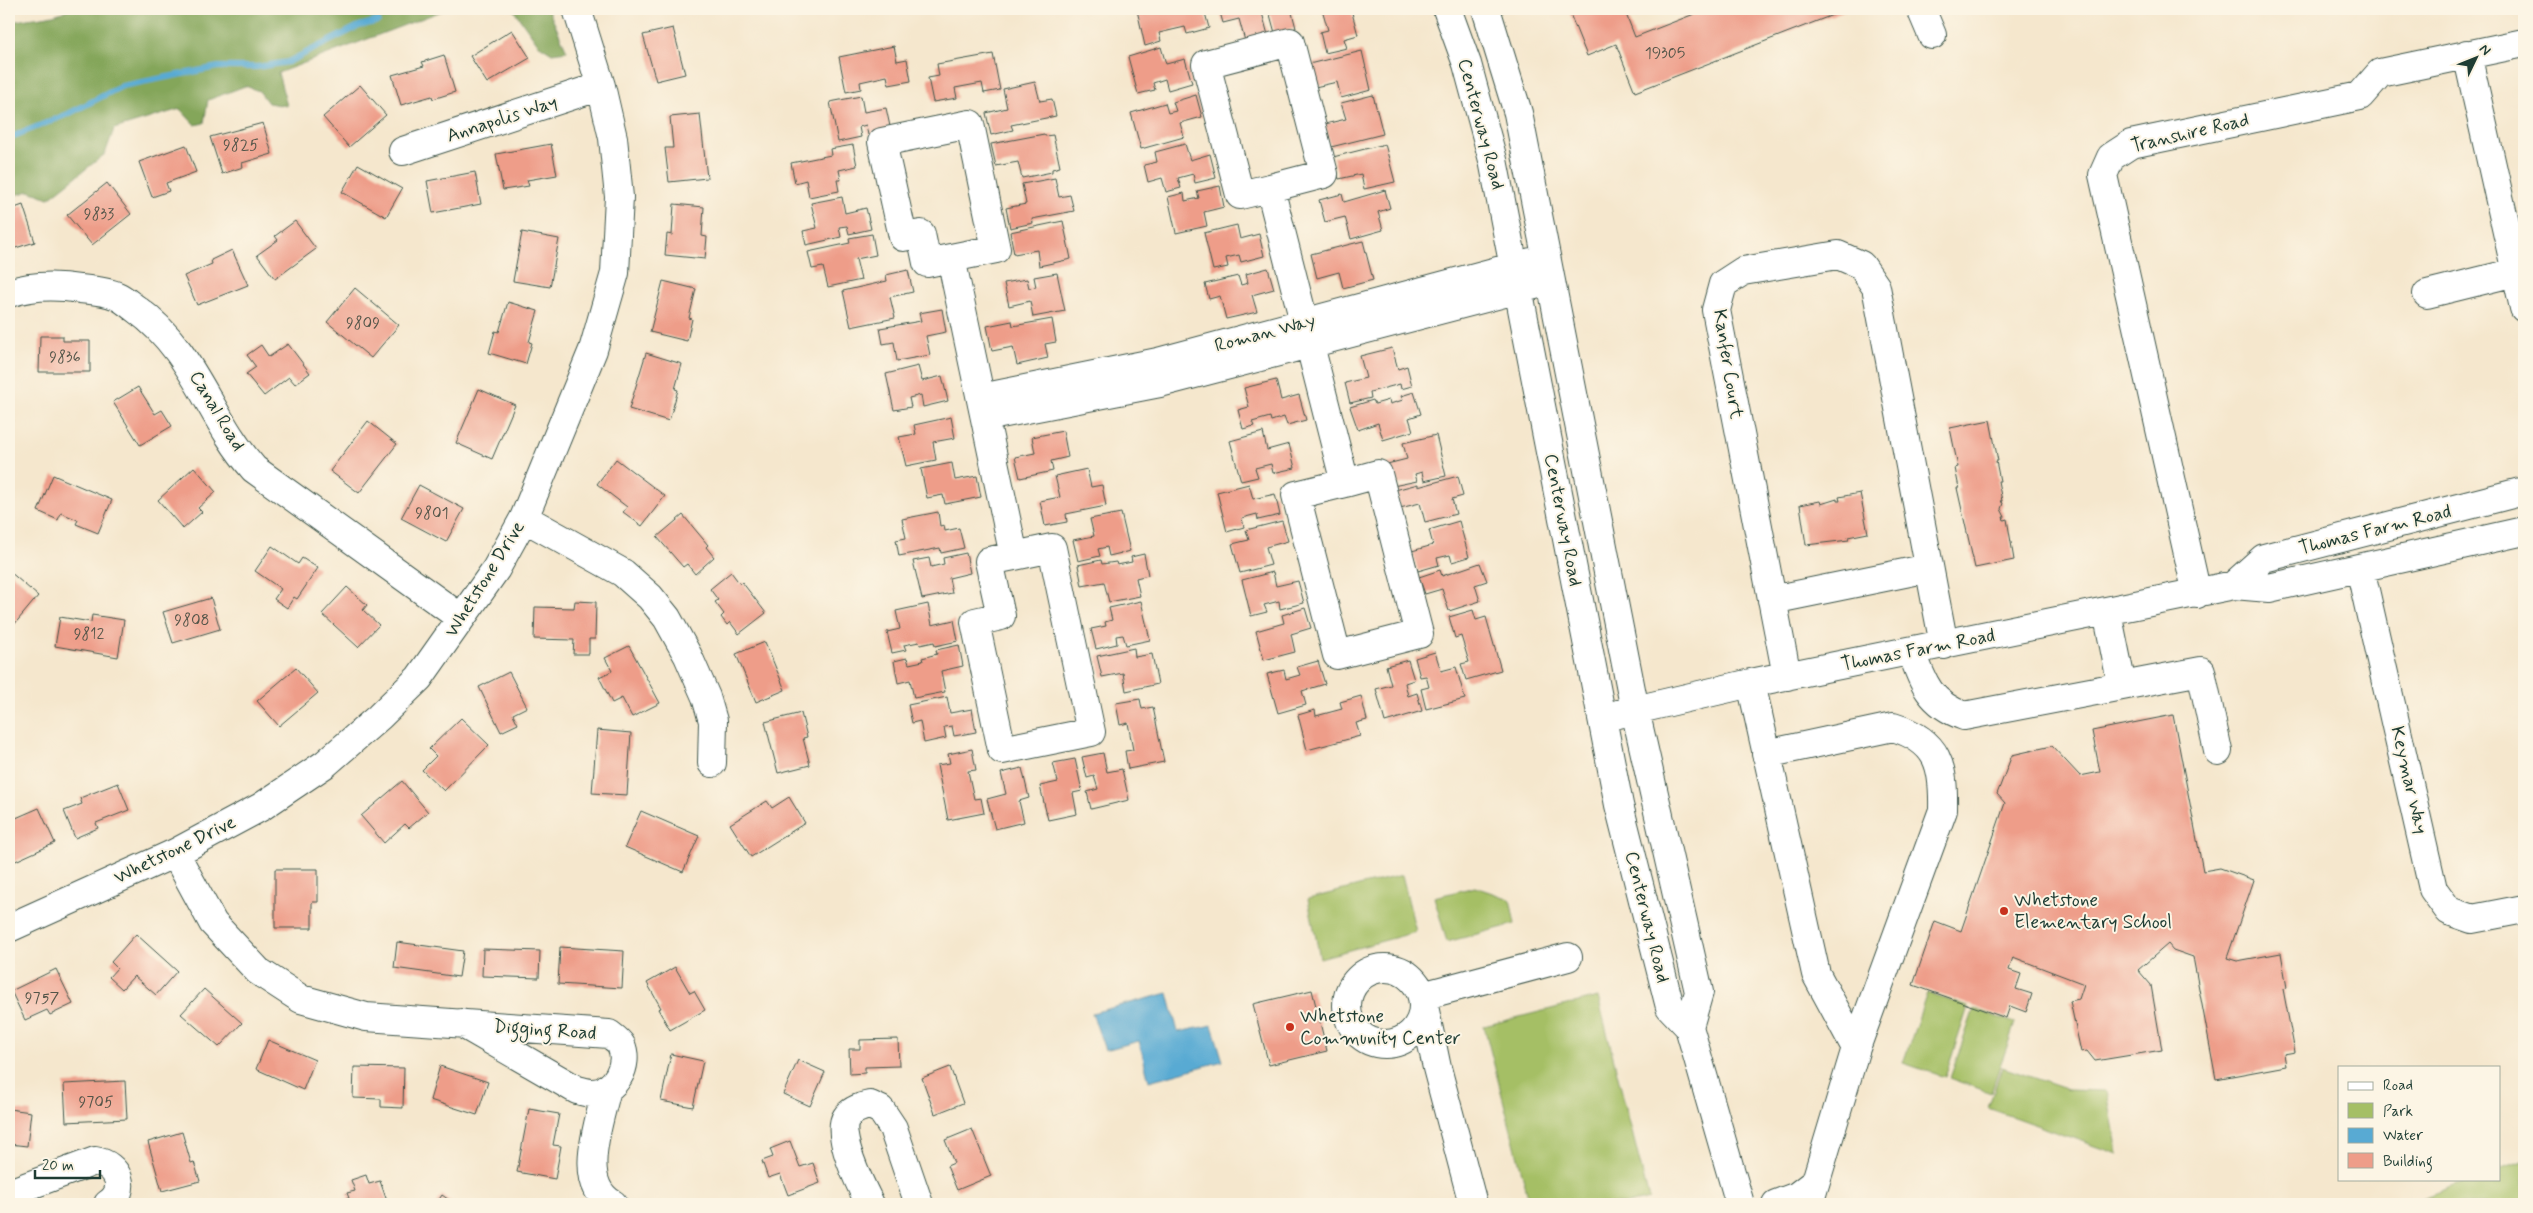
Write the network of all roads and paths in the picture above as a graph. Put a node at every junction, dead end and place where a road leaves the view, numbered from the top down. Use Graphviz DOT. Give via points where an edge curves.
graph roads {
  1 [pos="577,9"];
  2 [pos="1447,9"];
  3 [pos="1486,9"];
  4 [pos="1920,9"];
  5 [pos="1932,35"];
  6 [pos="2524,43"];
  7 [pos="2467,54"];
  8 [pos="601,86"];
  9 [pos="403,151"];
  10 [pos="1270,188"];
  11 [pos="951,258"];
  12 [pos="1549,269"];
  13 [pos="2520,271"];
  14 [pos="1516,278"];
  15 [pos="9,293"];
  16 [pos="2427,294"];
  17 [pos="2524,308"];
  18 [pos="1307,333"];
  19 [pos="983,408"];
  20 [pos="1345,483"];
  21 [pos="2524,491"];
  22 [pos="524,518"];
  23 [pos="2524,531"];
  24 [pos="1014,556"];
  25 [pos="1929,568"];
  26 [pos="2360,568"];
  27 [pos="2234,585"];
  28 [pos="2197,594"];
  29 [pos="1772,600"];
  30 [pos="2107,612"];
  31 [pos="461,618"];
  32 [pos="1944,645"];
  33 [pos="1912,651"];
  34 [pos="1787,676"];
  35 [pos="1751,683"];
  36 [pos="2122,686"];
  37 [pos="1636,710"];
  38 [pos="1602,718"];
  39 [pos="2218,751"];
  40 [pos="1766,754"];
  41 [pos="712,763"];
  42 [pos="176,853"];
  43 [pos="2524,909"];
  44 [pos="9,928"];
  45 [pos="1568,957"];
  46 [pos="462,1023"];
  47 [pos="1689,1027"];
  48 [pos="1856,1048"];
  49 [pos="607,1088"];
  50 [pos="9,1193"];
  51 [pos="1811,1194"];
  52 [pos="108,1204"];
  53 [pos="613,1204"];
  54 [pos="870,1204"];
  55 [pos="919,1204"];
  56 [pos="1473,1204"];
  57 [pos="1740,1204"];
  58 [pos="1776,1204"];
  1 -- 8 [label="street, Whetstone Drive"];
  2 -- 14 [label="street, Centerway Road" via="1467,64 1493,160"];
  3 -- 12 [label="street, Centerway Road" via="1518,113"];
  4 -- 5 [label="street"];
  6 -- 7 [label="street, Transhire Road"];
  7 -- 13 [label="street"];
  7 -- 28 [label="street, Transhire Road" via="2380,72 2360,96 2131,144 2111,158 2103,175"];
  8 -- 9 [label="street, Annapolis Way"];
  8 -- 22 [label="street, Whetstone Drive" via="614,138 619,197 615,273 593,350"];
  10 -- 10 [label="street" via="1324,174 1290,42 1206,64 1240,195"];
  10 -- 18 [label="street"];
  11 -- 11 [label="street" via="996,249 970,124 882,142 903,237 921,234 927,263"];
  11 -- 19 [label="street"];
  12 -- 14 [label="street, Roman Way"];
  12 -- 37 [label="street, Centerway Road"];
  13 -- 16 [label="street"];
  13 -- 17 [label="street"];
  14 -- 18 [label="street, Roman Way"];
  14 -- 38 [label="street, Centerway Road"];
  15 -- 31 [label="street, Canal Road" via="57,286 90,290 117,296 155,323 188,363 235,447 254,469"];
  18 -- 19 [label="street, Roman Way" via="1160,383"];
  18 -- 20 [label="street"];
  19 -- 24 [label="street"];
  20 -- 20 [label="street" via="1296,495 1336,655 1419,634 1378,474"];
  21 -- 27 [label="street, Thomas Farm Road" via="2264,558"];
  22 -- 31 [label="street, Whetstone Drive" via="496,569"];
  22 -- 41 [label="street" via="623,573 667,618 706,697 713,721"];
  23 -- 26 [label="street, Thomas Farm Road"];
  24 -- 24 [label="street" via="989,561 1001,616 975,622 1002,750 1091,732 1052,548"];
  25 -- 29 [label="street"];
  25 -- 29 [label="street, Kanfer Court" via="1876,287 1861,265 1838,255 1744,271 1723,284 1716,310"];
  25 -- 32 [label="street, Kanfer Court"];
  26 -- 27 [label="street, Thomas Farm Road" via="2268,588"];
  26 -- 43 [label="street, Keymar Way" via="2433,889 2449,911 2472,920"];
  27 -- 28 [label="street, Thomas Farm Road"];
  28 -- 30 [label="street, Thomas Farm Road"];
  29 -- 34 [label="street, Kanfer Court"];
  30 -- 32 [label="street, Thomas Farm Road"];
  30 -- 36 [label="street"];
  31 -- 42 [label="street, Whetstone Drive" via="419,678 325,764 261,807"];
  32 -- 33 [label="street, Thomas Farm Road"];
  33 -- 34 [label="street, Thomas Farm Road"];
  33 -- 36 [label="street" via="1919,675 1929,692 1946,710 1964,716"];
  34 -- 35 [label="street, Thomas Farm Road"];
  35 -- 37 [label="street, Thomas Farm Road"];
  35 -- 40 [label="street"];
  36 -- 39 [label="street" via="2201,670"];
  37 -- 38 [label="street, Thomas Farm Road"];
  37 -- 47 [label="street, Centerway Road" via="1698,992"];
  38 -- 47 [label="street, Centerway Road" via="1619,805 1670,1007"];
  40 -- 48 [label="street" via="1816,974"];
  40 -- 48 [label="street" via="1893,727 1913,733 1929,746 1939,762 1944,783 1943,810"];
  42 -- 44 [label="street, Whetstone Drive"];
  42 -- 46 [label="street, Digging Road" via="213,923 258,971 301,999 366,1017"];
  45 -- 56 [label="street" via="1423,1001"];
  46 -- 49 [label="street, Digging Road" via="577,1090 594,1093"];
  46 -- 49 [label="street, Digging Road" via="609,1034 621,1044 624,1060 621,1075"];
  47 -- 57 [label="street, Centerway Road"];
  48 -- 51 [label="street"];
  49 -- 53 [label="street" via="594,1148 592,1176 601,1194"];
  50 -- 52 [label="street" via="95,1161 104,1162 118,1175 117,1194"];
  51 -- 58 [label="street"];
  54 -- 55 [label="street" via="851,1161 843,1131 845,1119 856,1109 870,1105 881,1110 893,1128"];
}
